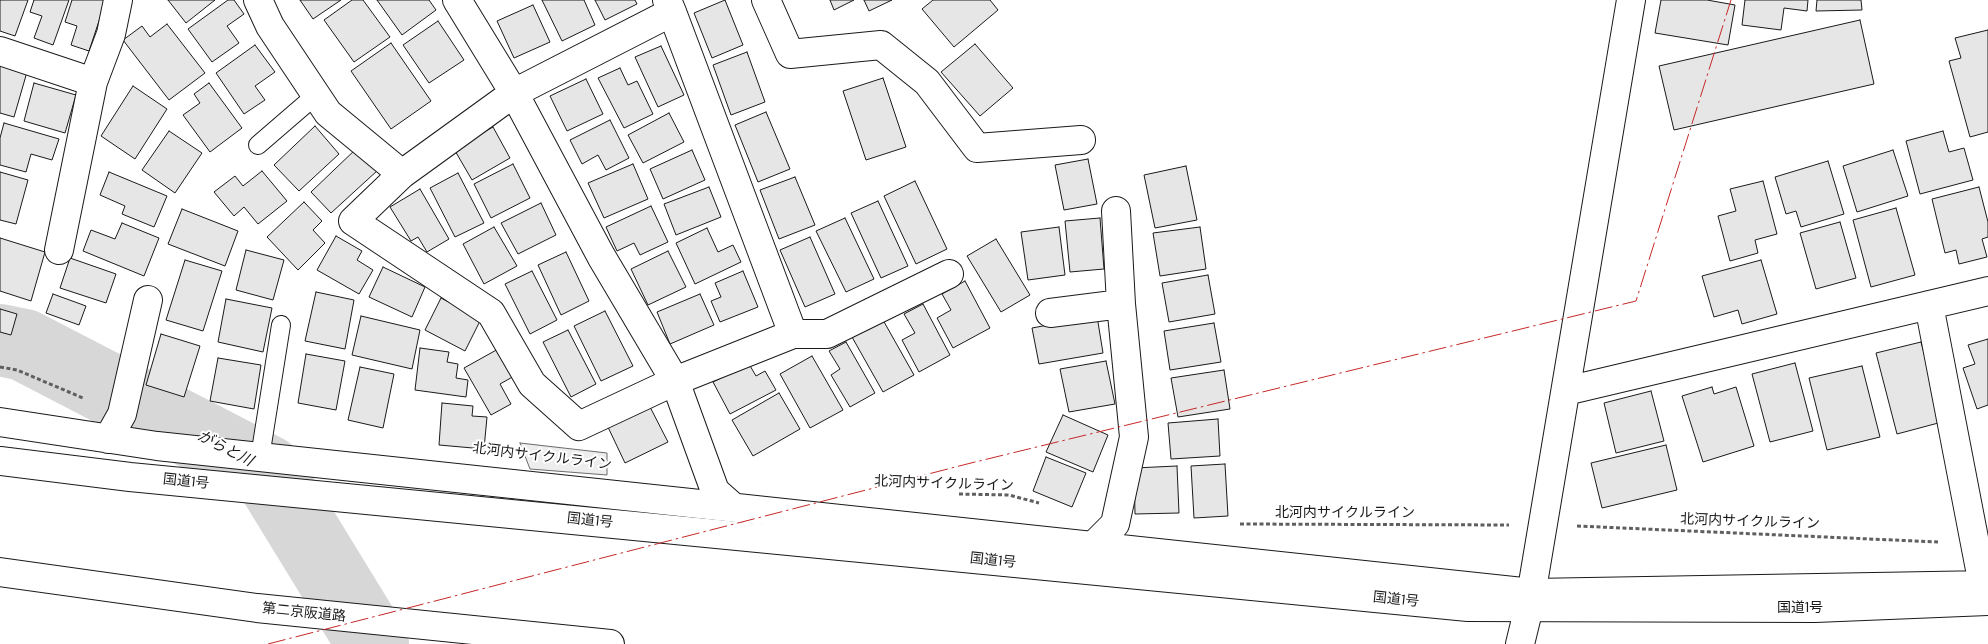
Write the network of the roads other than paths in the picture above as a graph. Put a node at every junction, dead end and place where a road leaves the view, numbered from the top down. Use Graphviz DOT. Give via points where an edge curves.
graph roads {
  1 [pos="118,0"];
  2 [pos="258,0"];
  3 [pos="457,0"];
  4 [pos="766,0"];
  5 [pos="1632,0"];
  6 [pos="669,6"];
  7 [pos="0,51"];
  8 [pos="93,82"];
  9 [pos="514,94"];
  10 [pos="316,95"];
  11 [pos="1081,140"];
  12 [pos="258,144"];
  13 [pos="402,174"];
  14 [pos="1116,211"];
  15 [pos="59,250"];
  16 [pos="949,274"];
  17 [pos="1988,291"];
  18 [pos="148,300"];
  19 [pos="1121,304"];
  20 [pos="1929,305"];
  21 [pos="1050,313"];
  22 [pos="281,325"];
  23 [pos="793,334"];
  24 [pos="675,381"];
  25 [pos="1566,392"];
  26 [pos="0,422"];
  27 [pos="108,439"];
  28 [pos="260,457"];
  29 [pos="0,461"];
  30 [pos="733,507"];
  31 [pos="1094,546"];
  32 [pos="0,572"];
  33 [pos="1986,590"];
  34 [pos="1530,600"];
  35 [pos="610,644"];
  36 [pos="1520,644"];
  1 -- 8 [label="main road" via="111,34"];
  2 -- 10 [label="main road" via="270,26"];
  3 -- 9 [label="main road"];
  4 -- 11 [label="main road" via="790,54 881,45 927,82 977,148"];
  5 -- 25 [label="main road"];
  6 -- 9 [label="main road"];
  6 -- 23 [label="main road"];
  7 -- 8 [label="main road"];
  8 -- 15 [label="main road"];
  9 -- 13 [label="main road"];
  9 -- 24 [label="main road" via="601,256"];
  10 -- 12 [label="lane"];
  10 -- 13 [label="main road" via="328,113"];
  13 -- 24 [label="main road" via="353,221 491,313 532,384 579,426"];
  14 -- 19 [label="main road"];
  16 -- 23 [label="main road" via="827,334"];
  17 -- 20 [label="main road"];
  18 -- 27 [label="main road" via="122,414"];
  19 -- 21 [label="main road"];
  19 -- 31 [label="main road" via="1134,437 1115,524"];
  20 -- 25 [label="main road"];
  20 -- 33 [label="main road"];
  22 -- 28 [label="lane"];
  23 -- 24 [label="main road"];
  24 -- 30 [label="main road" via="715,491"];
  25 -- 34 [label="main road"];
  26 -- 27 [label="main road"];
  27 -- 28 [label="main road"];
  28 -- 30 [label="main road"];
  29 -- 34 [label="main road, 国道1号" via="130,477 1468,607"];
  30 -- 31 [label="main road"];
  31 -- 34 [label="main road"];
  32 -- 35 [label="main road, 第二京阪道路" via="256,608"];
  33 -- 34 [label="main road, 国道1号" via="1815,608"];
  34 -- 36 [label="main road"];
}
